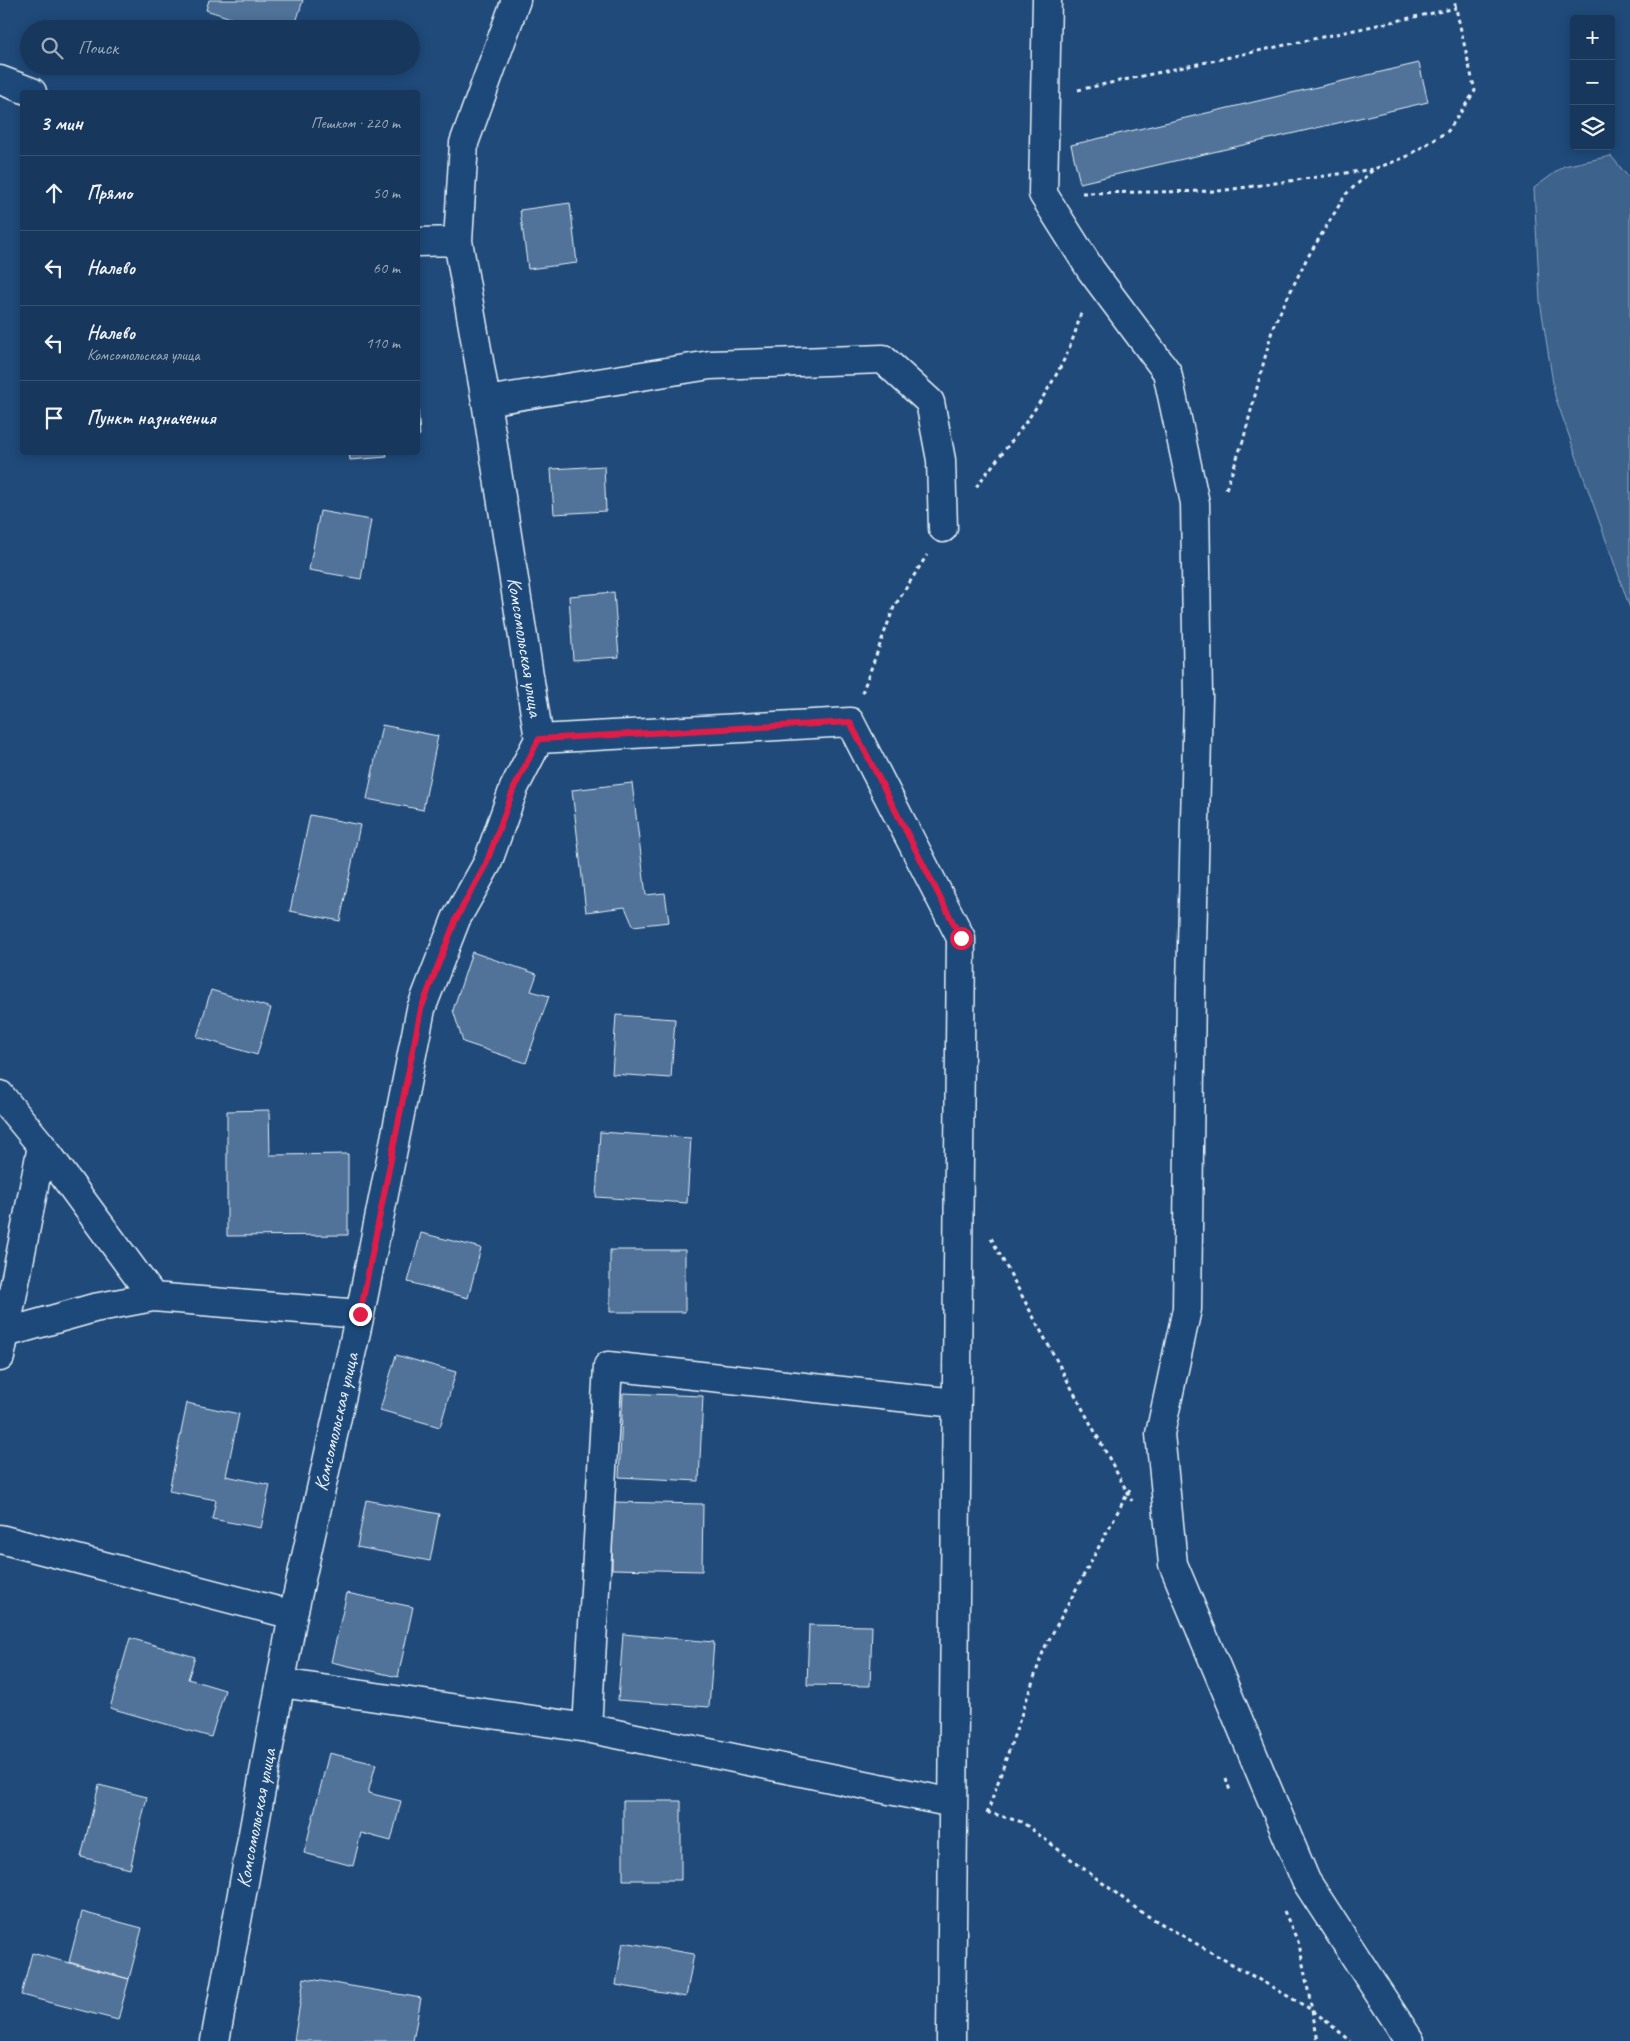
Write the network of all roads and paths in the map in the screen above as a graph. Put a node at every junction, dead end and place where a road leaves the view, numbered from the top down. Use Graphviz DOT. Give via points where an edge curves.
graph roads {
  1 [pos="516,0"];
  2 [pos="1047,0"];
  3 [pos="1454,0"];
  4 [pos="1456,8"];
  5 [pos="0,80"];
  6 [pos="27,90"];
  7 [pos="1045,97"];
  8 [pos="1374,169"];
  9 [pos="1042,194"];
  10 [pos="458,241"];
  11 [pos="420,242"];
  12 [pos="486,401"];
  13 [pos="1224,495"];
  14 [pos="943,528"];
  15 [pos="539,739"];
  16 [pos="0,1095"];
  17 [pos="42,1146"];
  18 [pos="153,1297"];
  19 [pos="360,1314"];
  20 [pos="3,1345"];
  21 [pos="956,1403"];
  22 [pos="1132,1485"];
  23 [pos="0,1539"];
  24 [pos="293,1615"];
  25 [pos="281,1683"];
  26 [pos="587,1728"];
  27 [pos="953,1802"];
  28 [pos="987,1814"];
  29 [pos="215,2041"];
  30 [pos="952,2041"];
  31 [pos="1351,2041"];
  32 [pos="1410,2041"];
  1 -- 10 [label="street, Комсомольская улица" via="464,143"];
  2 -- 7 [label="street"];
  3 -- 4 [label="path"];
  4 -- 7 [label="path"];
  4 -- 8 [label="path" via="1475,92 1448,131 1406,157"];
  5 -- 6 [label="street"];
  7 -- 9 [label="street"];
  8 -- 9 [label="path" via="1219,191"];
  8 -- 13 [label="path" via="1346,194 1306,260 1273,327 1243,441"];
  9 -- 32 [label="street" via="1091,270 1167,372 1195,503 1198,697 1187,1309 1160,1434 1173,1564 1306,1881"];
  10 -- 11 [label="street"];
  10 -- 12 [label="street, Комсомольская улица"];
  12 -- 14 [label="street" via="710,365 883,359 930,402 941,460"];
  12 -- 15 [label="street, Комсомольская улица"];
  15 -- 19 [label="street, Комсомольская улица" via="514,788 486,864 456,919 421,1009"];
  15 -- 21 [label="street" via="850,722 961,938"];
  16 -- 17 [label="street"];
  17 -- 18 [label="street"];
  17 -- 20 [label="street"];
  18 -- 19 [label="street"];
  18 -- 20 [label="street" via="94,1308"];
  19 -- 24 [label="street, Комсомольская улица"];
  21 -- 26 [label="street" via="608,1366"];
  21 -- 27 [label="street"];
  22 -- 28 [label="path" via="1044,1649"];
  23 -- 24 [label="street"];
  24 -- 25 [label="street, Комсомольская улица"];
  25 -- 26 [label="street"];
  25 -- 29 [label="street, Комсомольская улица"];
  26 -- 27 [label="street"];
  27 -- 30 [label="street"];
  27 -- 31 [label="path" via="1022,1822 1141,1912 1312,2010"];
}
